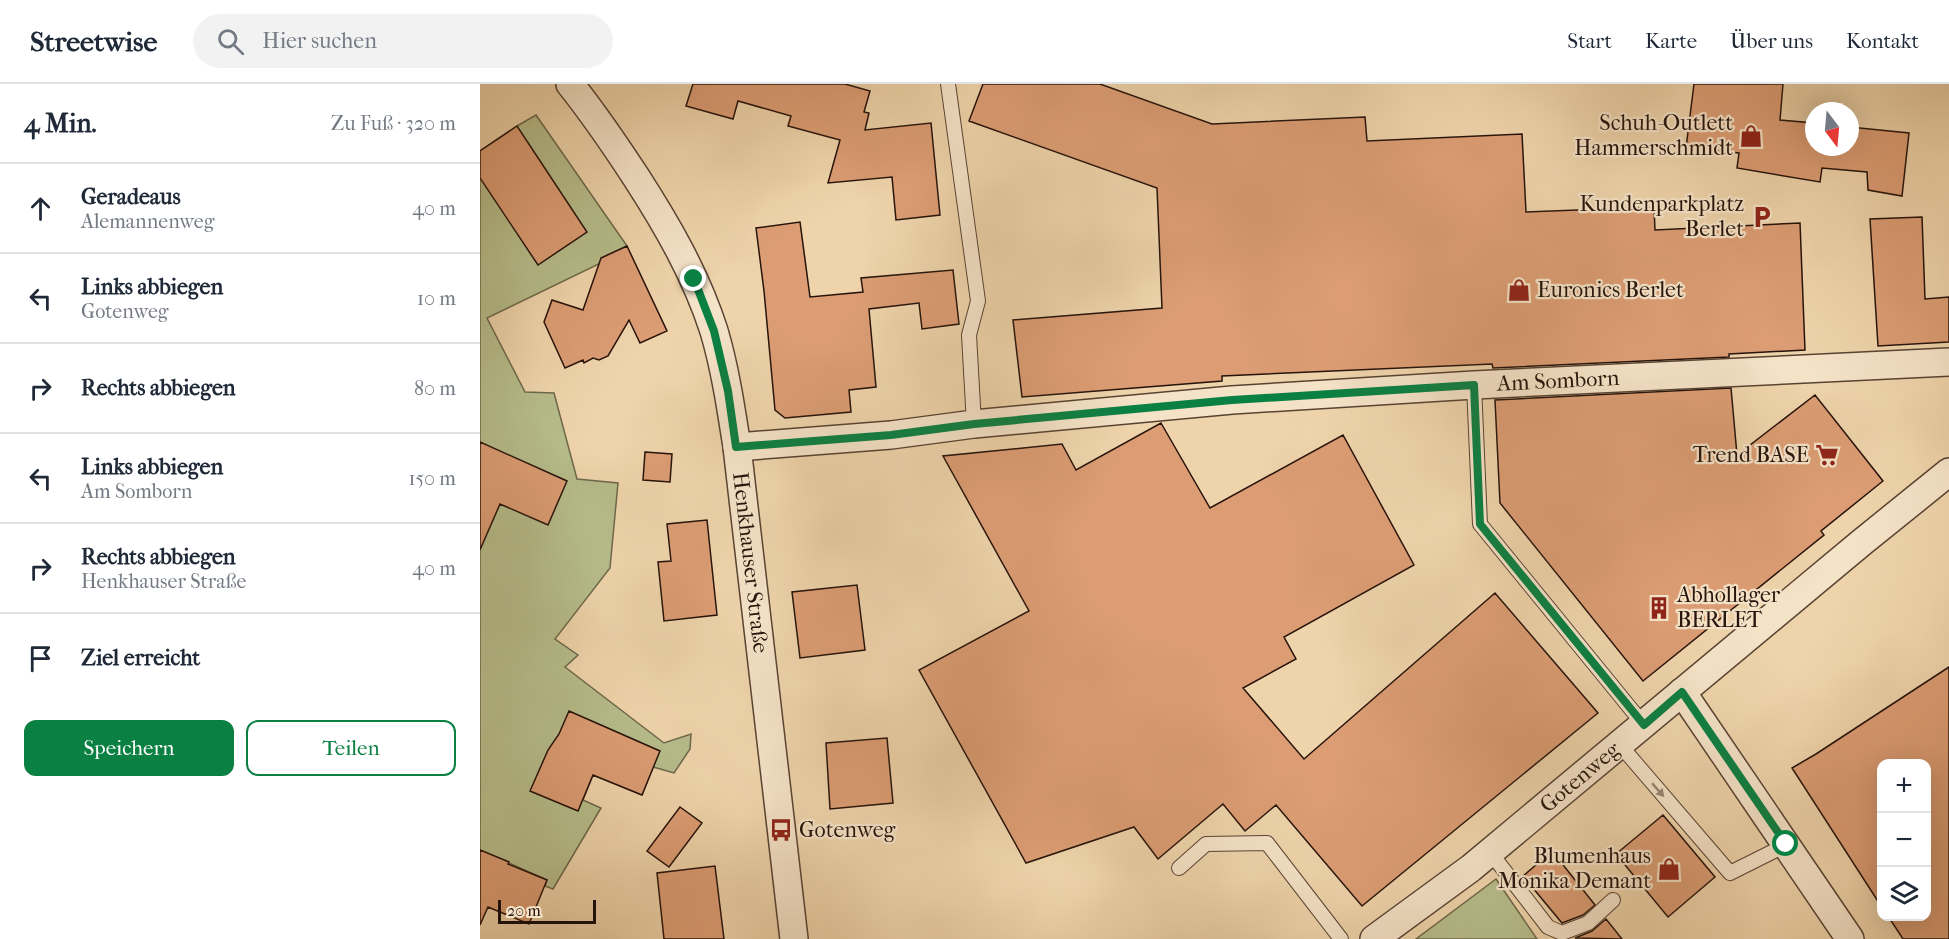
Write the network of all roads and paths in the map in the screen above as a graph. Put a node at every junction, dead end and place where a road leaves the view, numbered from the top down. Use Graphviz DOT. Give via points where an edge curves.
graph roads {
  1 [pos="570,84"];
  2 [pos="948,84"];
  3 [pos="1949,362"];
  4 [pos="1474,385"];
  5 [pos="974,424"];
  6 [pos="736,447"];
  7 [pos="1949,471"];
  8 [pos="1682,692"];
  9 [pos="1644,725"];
  10 [pos="1620,746"];
  11 [pos="1786,844"];
  12 [pos="1490,852"];
  13 [pos="1179,868"];
  14 [pos="1613,900"];
  15 [pos="794,939"];
  16 [pos="1341,939"];
  17 [pos="1374,939"];
  18 [pos="1850,939"];
  1 -- 6 [label="street, Henkhauser Straße" via="598,119 667,224 694,279 714,331"];
  2 -- 5 [label="lane" via="978,301 969,335"];
  3 -- 4 [label="street, Am Somborn"];
  4 -- 5 [label="street, Am Somborn" via="1232,400"];
  4 -- 9 [label="lane" via="1480,524"];
  5 -- 6 [label="street, Am Somborn"];
  6 -- 15 [label="street, Henkhauser Straße"];
  7 -- 8 [label="street, Gotenweg"];
  8 -- 9 [label="street, Gotenweg"];
  8 -- 11 [label="street"];
  9 -- 10 [label="street, Gotenweg"];
  10 -- 11 [label="lane, one-way" via="1730,873"];
  10 -- 12 [label="street, Gotenweg"];
  11 -- 18 [label="street"];
  12 -- 14 [label="lane" via="1548,927 1562,933 1588,923"];
  12 -- 17 [label="street, Gotenweg"];
  13 -- 16 [label="lane" via="1206,844 1267,843"];
}
